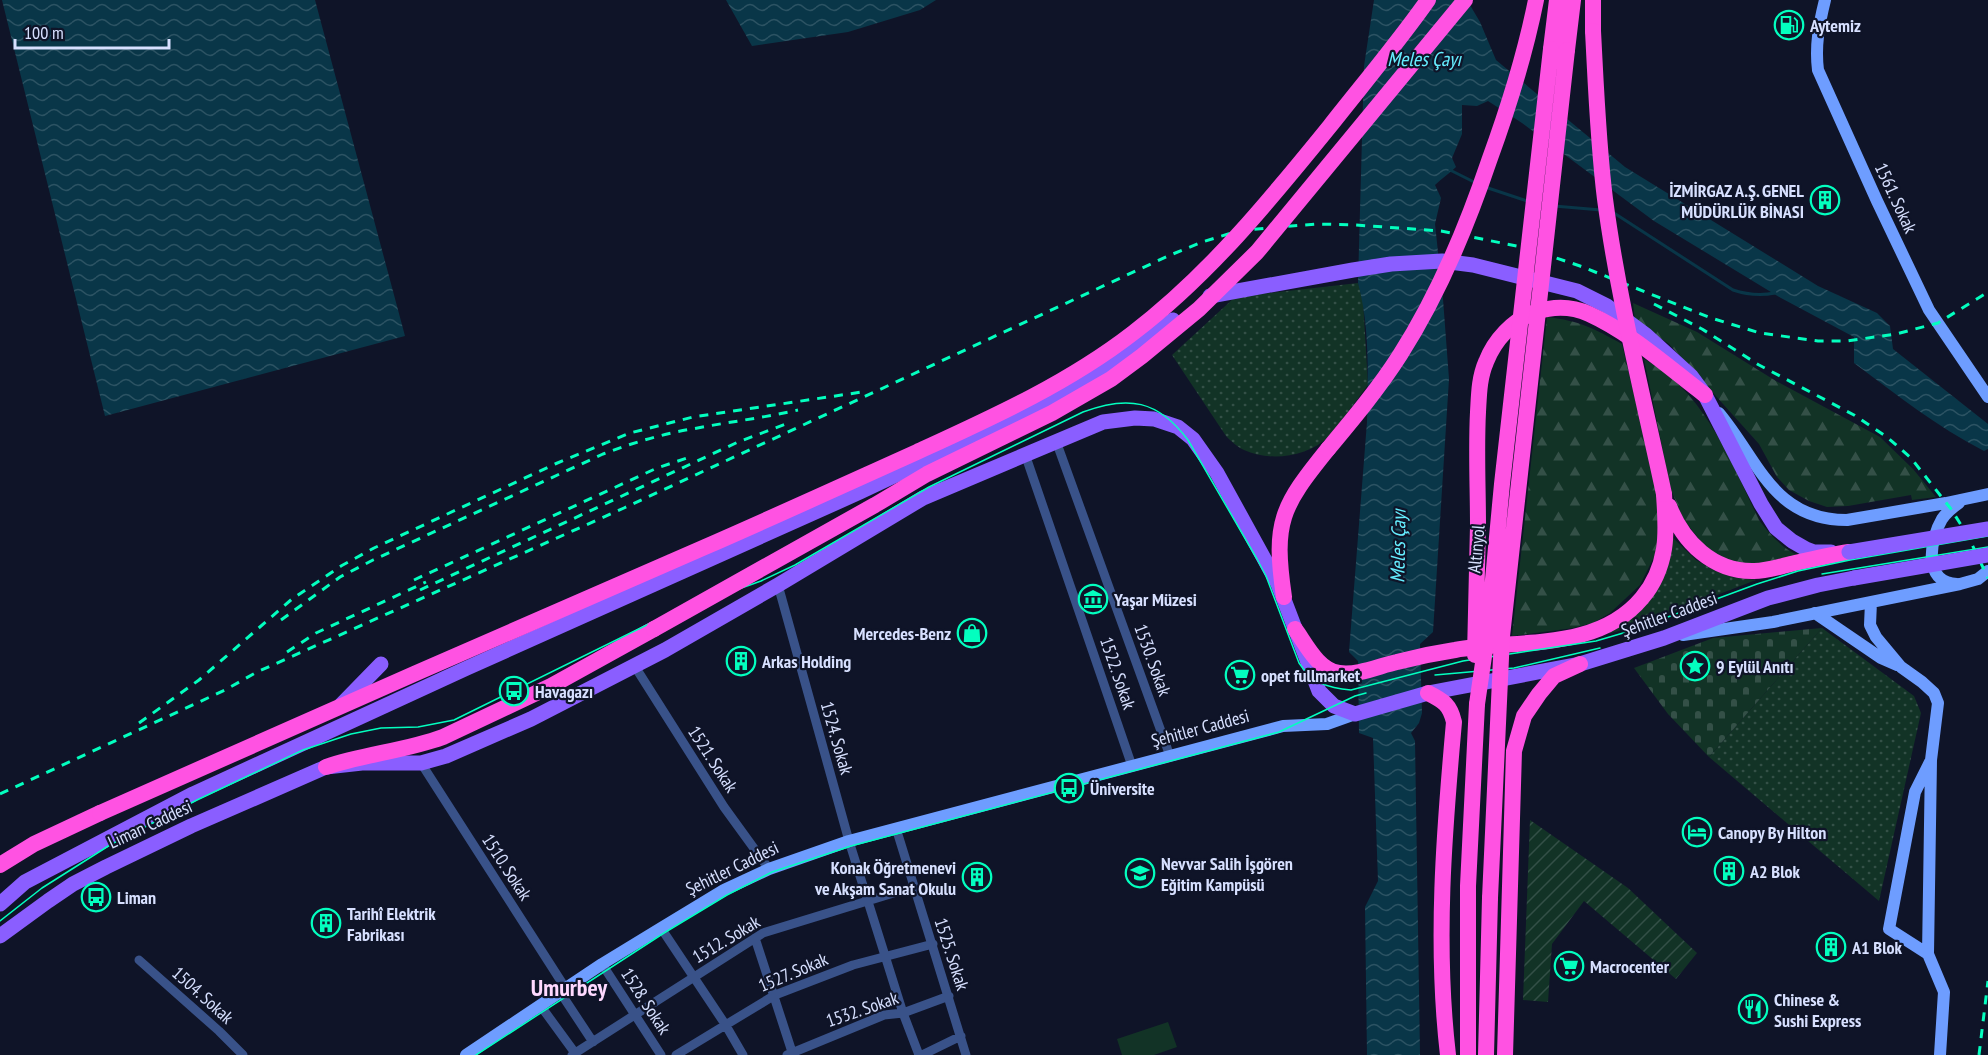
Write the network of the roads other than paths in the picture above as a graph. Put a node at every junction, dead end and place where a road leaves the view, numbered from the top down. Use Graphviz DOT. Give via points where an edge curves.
graph roads {
  1 [pos="1428,0"];
  2 [pos="1465,0"];
  3 [pos="1536,0"];
  4 [pos="1557,0"];
  5 [pos="1573,0"];
  6 [pos="1593,0"];
  7 [pos="1825,0"];
  8 [pos="1559,49"];
  9 [pos="1705,395"];
  10 [pos="1988,396"];
  11 [pos="1056,441"];
  12 [pos="1025,454"];
  13 [pos="1664,494"];
  14 [pos="1988,494"];
  15 [pos="1966,499"];
  16 [pos="1988,506"];
  17 [pos="1988,529"];
  18 [pos="1849,552"];
  19 [pos="1988,555"];
  20 [pos="1988,571"];
  21 [pos="1960,584"];
  22 [pos="778,585"];
  23 [pos="1284,597"];
  24 [pos="1871,602"];
  25 [pos="1815,613"];
  26 [pos="1295,629"];
  27 [pos="1664,638"];
  28 [pos="381,664"];
  29 [pos="1580,664"];
  30 [pos="634,665"];
  31 [pos="1901,667"];
  32 [pos="1428,693"];
  33 [pos="1477,704"];
  34 [pos="1355,714"];
  35 [pos="306,741"];
  36 [pos="1170,756"];
  37 [pos="1931,760"];
  38 [pos="422,763"];
  39 [pos="1132,766"];
  40 [pos="326,767"];
  41 [pos="896,828"];
  42 [pos="849,841"];
  43 [pos="0,865"];
  44 [pos="769,869"];
  45 [pos="913,887"];
  46 [pos="868,900"];
  47 [pos="0,904"];
  48 [pos="661,928"];
  49 [pos="0,936"];
  50 [pos="755,938"];
  51 [pos="933,944"];
  52 [pos="1928,954"];
  53 [pos="885,957"];
  54 [pos="139,960"];
  55 [pos="602,964"];
  56 [pos="693,978"];
  57 [pos="563,990"];
  58 [pos="775,995"];
  59 [pos="949,996"];
  60 [pos="540,1005"];
  61 [pos="903,1013"];
  62 [pos="635,1015"];
  63 [pos="725,1024"];
  64 [pos="961,1036"];
  65 [pos="593,1042"];
  66 [pos="580,1053"];
  67 [pos="791,1054"];
  68 [pos="243,1055"];
  69 [pos="466,1055"];
  70 [pos="661,1055"];
  71 [pos="676,1055"];
  72 [pos="743,1055"];
  73 [pos="921,1055"];
  74 [pos="966,1055"];
  75 [pos="1448,1055"];
  76 [pos="1468,1055"];
  77 [pos="1486,1055"];
  78 [pos="1506,1055"];
  79 [pos="1940,1055"];
  1 -- 43 [label="highway, bridge" via="1286,180 1216,259 1133,333 1070,375 971,427 100,813"];
  2 -- 40 [label="highway, bridge" via="1257,252 1199,309 1126,368 1052,413 927,474 513,705 427,743"];
  3 -- 23 [label="highway, bridge" via="1498,137 1440,286 1400,356 1288,504 1280,526 1279,562"];
  4 -- 8 [label="highway"];
  5 -- 8 [label="highway"];
  6 -- 13 [label="highway, bridge" via="1601,157 1610,228"];
  7 -- 10 [label="street, 1561. Sokak" via="1817,37 1818,70 1929,310"];
  8 -- 33 [label="highway, Altınyol, bridge"];
  8 -- 77 [label="highway, Altınyol, bridge" via="1502,636"];
  9 -- 15 [label="street" via="1767,482 1801,510 1847,520"];
  9 -- 18 [label="main road" via="1776,528 1806,549"];
  9 -- 33 [label="highway, bridge" via="1659,359 1588,314 1562,307 1528,315 1493,346 1480,388 1477,432"];
  9 -- 35 [label="main road" via="1691,376 1646,335 1607,306 1577,291 1473,265 1442,261 1391,264 1220,293 1194,304 1114,364 998,427"];
  11 -- 12 [label="main road, Liman Caddesi"];
  11 -- 23 [label="main road, Liman Caddesi" via="1102,422 1135,418 1178,427 1193,439 1217,473"];
  11 -- 36 [label="street, 1530. Sokak"];
  12 -- 22 [label="main road, Liman Caddesi" via="923,498"];
  12 -- 39 [label="street, 1522. Sokak"];
  13 -- 18 [label="highway" via="1680,529 1695,548 1707,558 1737,570 1766,570"];
  13 -- 26 [label="highway" via="1666,527 1660,565 1635,606 1604,628 1561,639 1464,648 1340,674 1316,659"];
  14 -- 15 [label="street"];
  15 -- 16 [label="street" via="1976,499"];
  15 -- 21 [label="street" via="1943,518 1931,550 1932,564 1940,578"];
  17 -- 18 [label="main road, bridge"];
  19 -- 27 [label="main road, Şehitler Caddesi, bridge" via="1818,585 1768,598"];
  20 -- 21 [label="street" via="1978,579"];
  21 -- 24 [label="street"];
  22 -- 30 [label="main road, Liman Caddesi"];
  22 -- 42 [label="street, 1524. Sokak"];
  23 -- 26 [label="main road, Liman Caddesi"];
  24 -- 25 [label="street"];
  24 -- 31 [label="street" via="1870,625"];
  25 -- 27 [label="street"];
  25 -- 31 [label="street" via="1881,658"];
  26 -- 34 [label="main road, Liman Caddesi" via="1319,691 1334,706"];
  27 -- 29 [label="main road, Şehitler Caddesi"];
  28 -- 35 [label="main road"];
  29 -- 32 [label="main road, Şehitler Caddesi"];
  29 -- 78 [label="highway" via="1554,676 1539,694 1524,716 1514,751"];
  30 -- 38 [label="main road, Liman Caddesi" via="531,719"];
  30 -- 44 [label="street, 1521. Sokak" via="724,807"];
  31 -- 37 [label="street" via="1934,693 1938,703"];
  32 -- 34 [label="main road, Şehitler Caddesi"];
  32 -- 75 [label="highway" via="1446,702 1454,722 1441,923"];
  33 -- 76 [label="highway, Altınyol" via="1468,886"];
  34 -- 36 [label="street, Şehitler Caddesi" via="1327,724 1283,726"];
  35 -- 47 [label="main road" via="88,848 25,882"];
  36 -- 39 [label="street, Şehitler Caddesi"];
  37 -- 52 [label="street"];
  37 -- 52 [label="street" via="1915,792 1889,929"];
  38 -- 40 [label="main road, Liman Caddesi"];
  38 -- 57 [label="street, 1510. Sokak"];
  39 -- 41 [label="street, Şehitler Caddesi"];
  40 -- 49 [label="main road, Liman Caddesi" via="106,867 56,895"];
  41 -- 42 [label="street, Şehitler Caddesi"];
  41 -- 45 [label="street, 1525. Sokak"];
  42 -- 44 [label="street, Şehitler Caddesi"];
  42 -- 46 [label="street, 1524. Sokak"];
  44 -- 48 [label="street, Şehitler Caddesi" via="724,890"];
  45 -- 46 [label="street, 1512. Sokak"];
  45 -- 51 [label="street, 1525. Sokak"];
  46 -- 50 [label="street, 1512. Sokak"];
  46 -- 53 [label="street, 1524. Sokak"];
  48 -- 55 [label="street, Şehitler Caddesi"];
  48 -- 56 [label="street"];
  50 -- 56 [label="street, 1512. Sokak"];
  50 -- 58 [label="street"];
  51 -- 53 [label="street, 1527. Sokak"];
  51 -- 59 [label="street, 1525. Sokak"];
  52 -- 79 [label="street" via="1944,992"];
  53 -- 58 [label="street, 1527. Sokak"];
  53 -- 61 [label="street, 1524. Sokak"];
  54 -- 68 [label="street, 1504. Sokak"];
  55 -- 57 [label="street, Şehitler Caddesi"];
  55 -- 62 [label="street, 1528. Sokak"];
  56 -- 62 [label="street, 1512. Sokak"];
  56 -- 63 [label="street"];
  57 -- 60 [label="street, Şehitler Caddesi"];
  57 -- 65 [label="street, 1510. Sokak"];
  58 -- 63 [label="street, 1527. Sokak"];
  58 -- 67 [label="street"];
  59 -- 61 [label="street, 1532. Sokak"];
  59 -- 64 [label="street, 1525. Sokak"];
  60 -- 66 [label="street"];
  60 -- 69 [label="street, Şehitler Caddesi"];
  61 -- 67 [label="street, 1532. Sokak" via="884,1015"];
  61 -- 73 [label="street, 1524. Sokak"];
  62 -- 65 [label="street, 1512. Sokak"];
  62 -- 70 [label="street, 1528. Sokak"];
  63 -- 71 [label="street, 1527. Sokak"];
  63 -- 72 [label="street"];
  64 -- 73 [label="street"];
  64 -- 74 [label="street, 1525. Sokak"];
  65 -- 66 [label="street, 1512. Sokak"];
}
